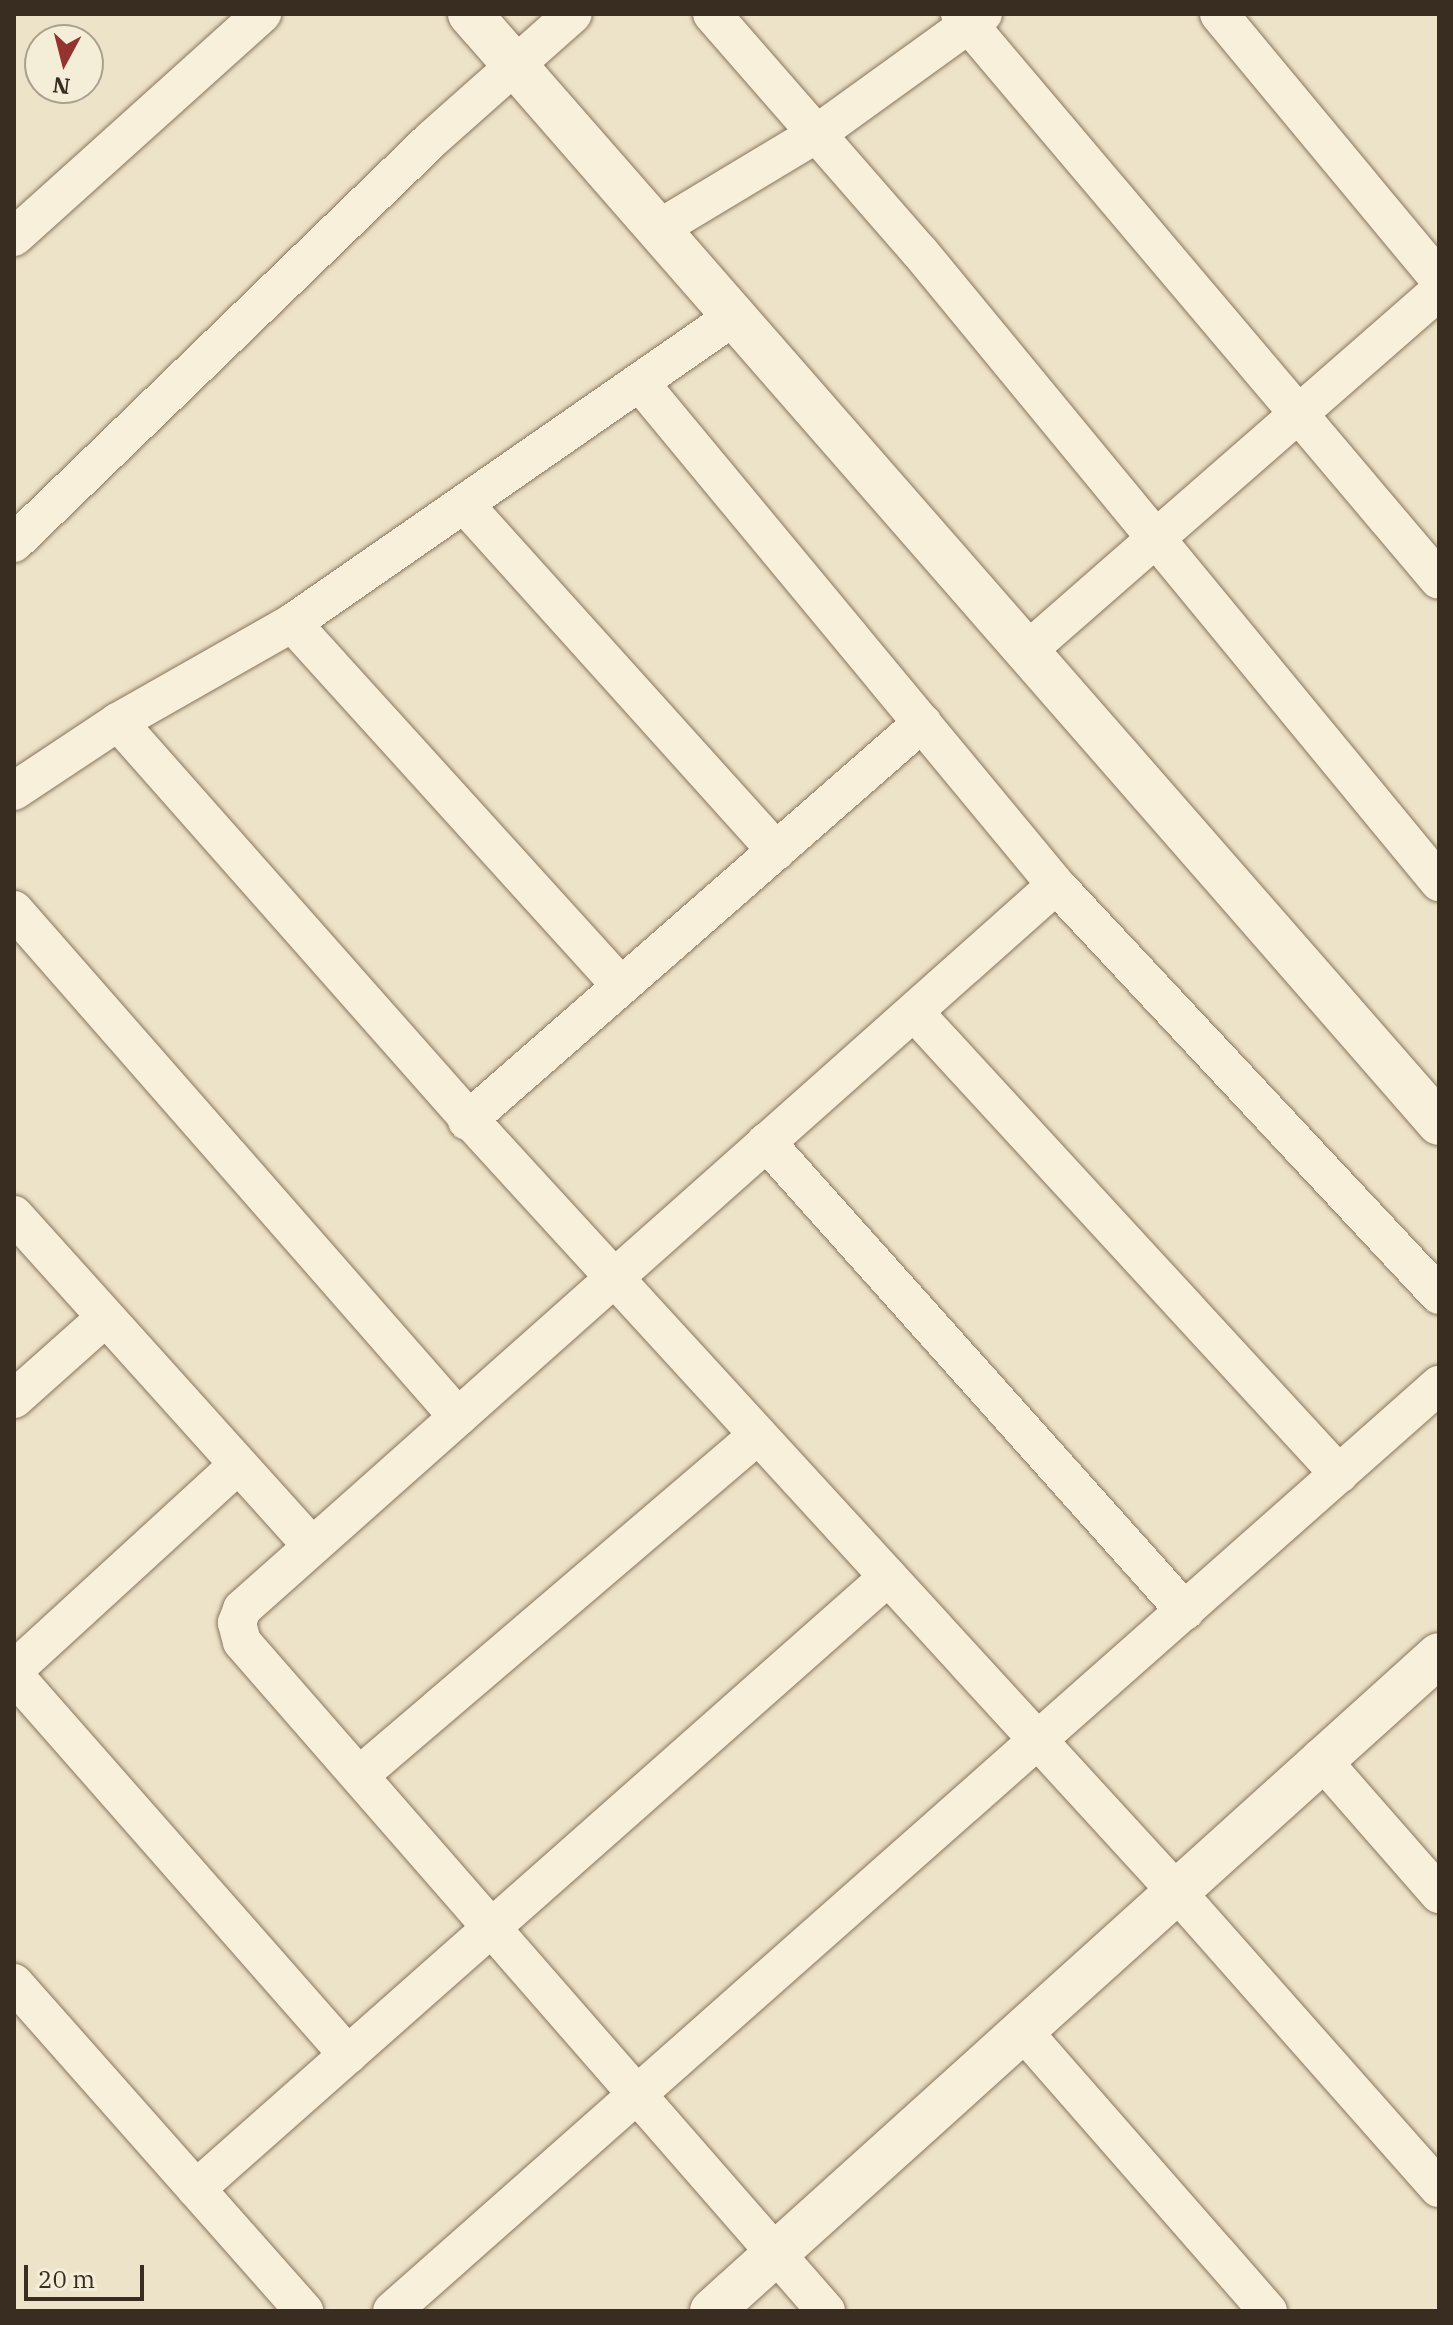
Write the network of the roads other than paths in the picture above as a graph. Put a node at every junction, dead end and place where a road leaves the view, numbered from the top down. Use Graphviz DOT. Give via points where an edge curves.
graph roads {
  1 [pos="262,14"];
  2 [pos="470,14"];
  3 [pos="573,14"];
  4 [pos="712,14"];
  5 [pos="1219,14"];
  6 [pos="970,17"];
  7 [pos="515,66"];
  8 [pos="815,135"];
  9 [pos="660,228"];
  10 [pos="14,237"];
  11 [pos="1439,279"];
  12 [pos="1439,291"];
  13 [pos="736,315"];
  14 [pos="640,383"];
  15 [pos="1297,415"];
  16 [pos="464,504"];
  17 [pos="1155,539"];
  18 [pos="14,543"];
  19 [pos="1439,580"];
  20 [pos="292,623"];
  21 [pos="1027,651"];
  22 [pos="118,722"];
  23 [pos="922,723"];
  24 [pos="14,791"];
  25 [pos="776,851"];
  26 [pos="1439,882"];
  27 [pos="1056,885"];
  28 [pos="14,910"];
  29 [pos="621,986"];
  30 [pos="914,1012"];
  31 [pos="468,1120"];
  32 [pos="1439,1123"];
  33 [pos="766,1142"];
  34 [pos="14,1215"];
  35 [pos="614,1278"];
  36 [pos="1439,1295"];
  37 [pos="105,1318"];
  38 [pos="1439,1385"];
  39 [pos="14,1399"];
  40 [pos="458,1417"];
  41 [pos="758,1435"];
  42 [pos="237,1466"];
  43 [pos="1339,1474"];
  44 [pos="312,1546"];
  45 [pos="888,1577"];
  46 [pos="1185,1611"];
  47 [pos="1439,1655"];
  48 [pos="14,1673"];
  49 [pos="1037,1741"];
  50 [pos="1320,1758"];
  51 [pos="361,1774"];
  52 [pos="1175,1890"];
  53 [pos="1439,1894"];
  54 [pos="493,1927"];
  55 [pos="14,1983"];
  56 [pos="1021,2029"];
  57 [pos="348,2055"];
  58 [pos="637,2094"];
  59 [pos="1439,2188"];
  60 [pos="196,2189"];
  61 [pos="775,2254"];
  62 [pos="304,2311"];
  63 [pos="392,2311"];
  64 [pos="712,2311"];
  65 [pos="826,2311"];
  66 [pos="1268,2311"];
  1 -- 10 [label="street"];
  2 -- 7 [label="street"];
  3 -- 7 [label="street"];
  4 -- 8 [label="street"];
  5 -- 11 [label="street"];
  6 -- 8 [label="street"];
  6 -- 15 [label="street"];
  7 -- 9 [label="street"];
  7 -- 18 [label="street" via="432,139"];
  8 -- 9 [label="street"];
  8 -- 17 [label="street" via="919,251"];
  9 -- 13 [label="street"];
  12 -- 15 [label="street"];
  13 -- 14 [label="street"];
  13 -- 21 [label="street"];
  14 -- 16 [label="street"];
  14 -- 23 [label="street"];
  15 -- 17 [label="street"];
  15 -- 19 [label="street"];
  16 -- 20 [label="street"];
  16 -- 25 [label="street"];
  17 -- 21 [label="street"];
  17 -- 26 [label="street"];
  20 -- 22 [label="street"];
  20 -- 29 [label="street"];
  21 -- 32 [label="street"];
  22 -- 24 [label="street"];
  22 -- 31 [label="street"];
  23 -- 25 [label="street"];
  23 -- 27 [label="street"];
  25 -- 29 [label="street"];
  27 -- 30 [label="street"];
  27 -- 36 [label="street"];
  28 -- 40 [label="street"];
  29 -- 31 [label="street"];
  30 -- 33 [label="street"];
  30 -- 43 [label="street"];
  31 -- 35 [label="street"];
  33 -- 35 [label="street"];
  33 -- 46 [label="street"];
  34 -- 37 [label="street"];
  35 -- 40 [label="street"];
  35 -- 41 [label="street"];
  37 -- 39 [label="street"];
  37 -- 42 [label="street"];
  38 -- 43 [label="street"];
  40 -- 44 [label="street"];
  41 -- 45 [label="street"];
  41 -- 51 [label="street"];
  42 -- 44 [label="street"];
  42 -- 48 [label="street"];
  43 -- 46 [label="street"];
  44 -- 51 [label="street" via="242,1609 237,1623 242,1642"];
  45 -- 49 [label="street"];
  45 -- 54 [label="street"];
  46 -- 49 [label="street"];
  47 -- 50 [label="street"];
  48 -- 57 [label="street"];
  49 -- 52 [label="street"];
  49 -- 58 [label="street"];
  50 -- 52 [label="street"];
  50 -- 53 [label="street"];
  51 -- 54 [label="street"];
  52 -- 56 [label="street"];
  52 -- 59 [label="street"];
  54 -- 57 [label="street"];
  54 -- 58 [label="street"];
  55 -- 60 [label="street"];
  56 -- 61 [label="street"];
  56 -- 66 [label="street"];
  57 -- 60 [label="street"];
  58 -- 61 [label="street"];
  58 -- 63 [label="street"];
  60 -- 62 [label="street"];
  61 -- 64 [label="street"];
  61 -- 65 [label="street"];
}
